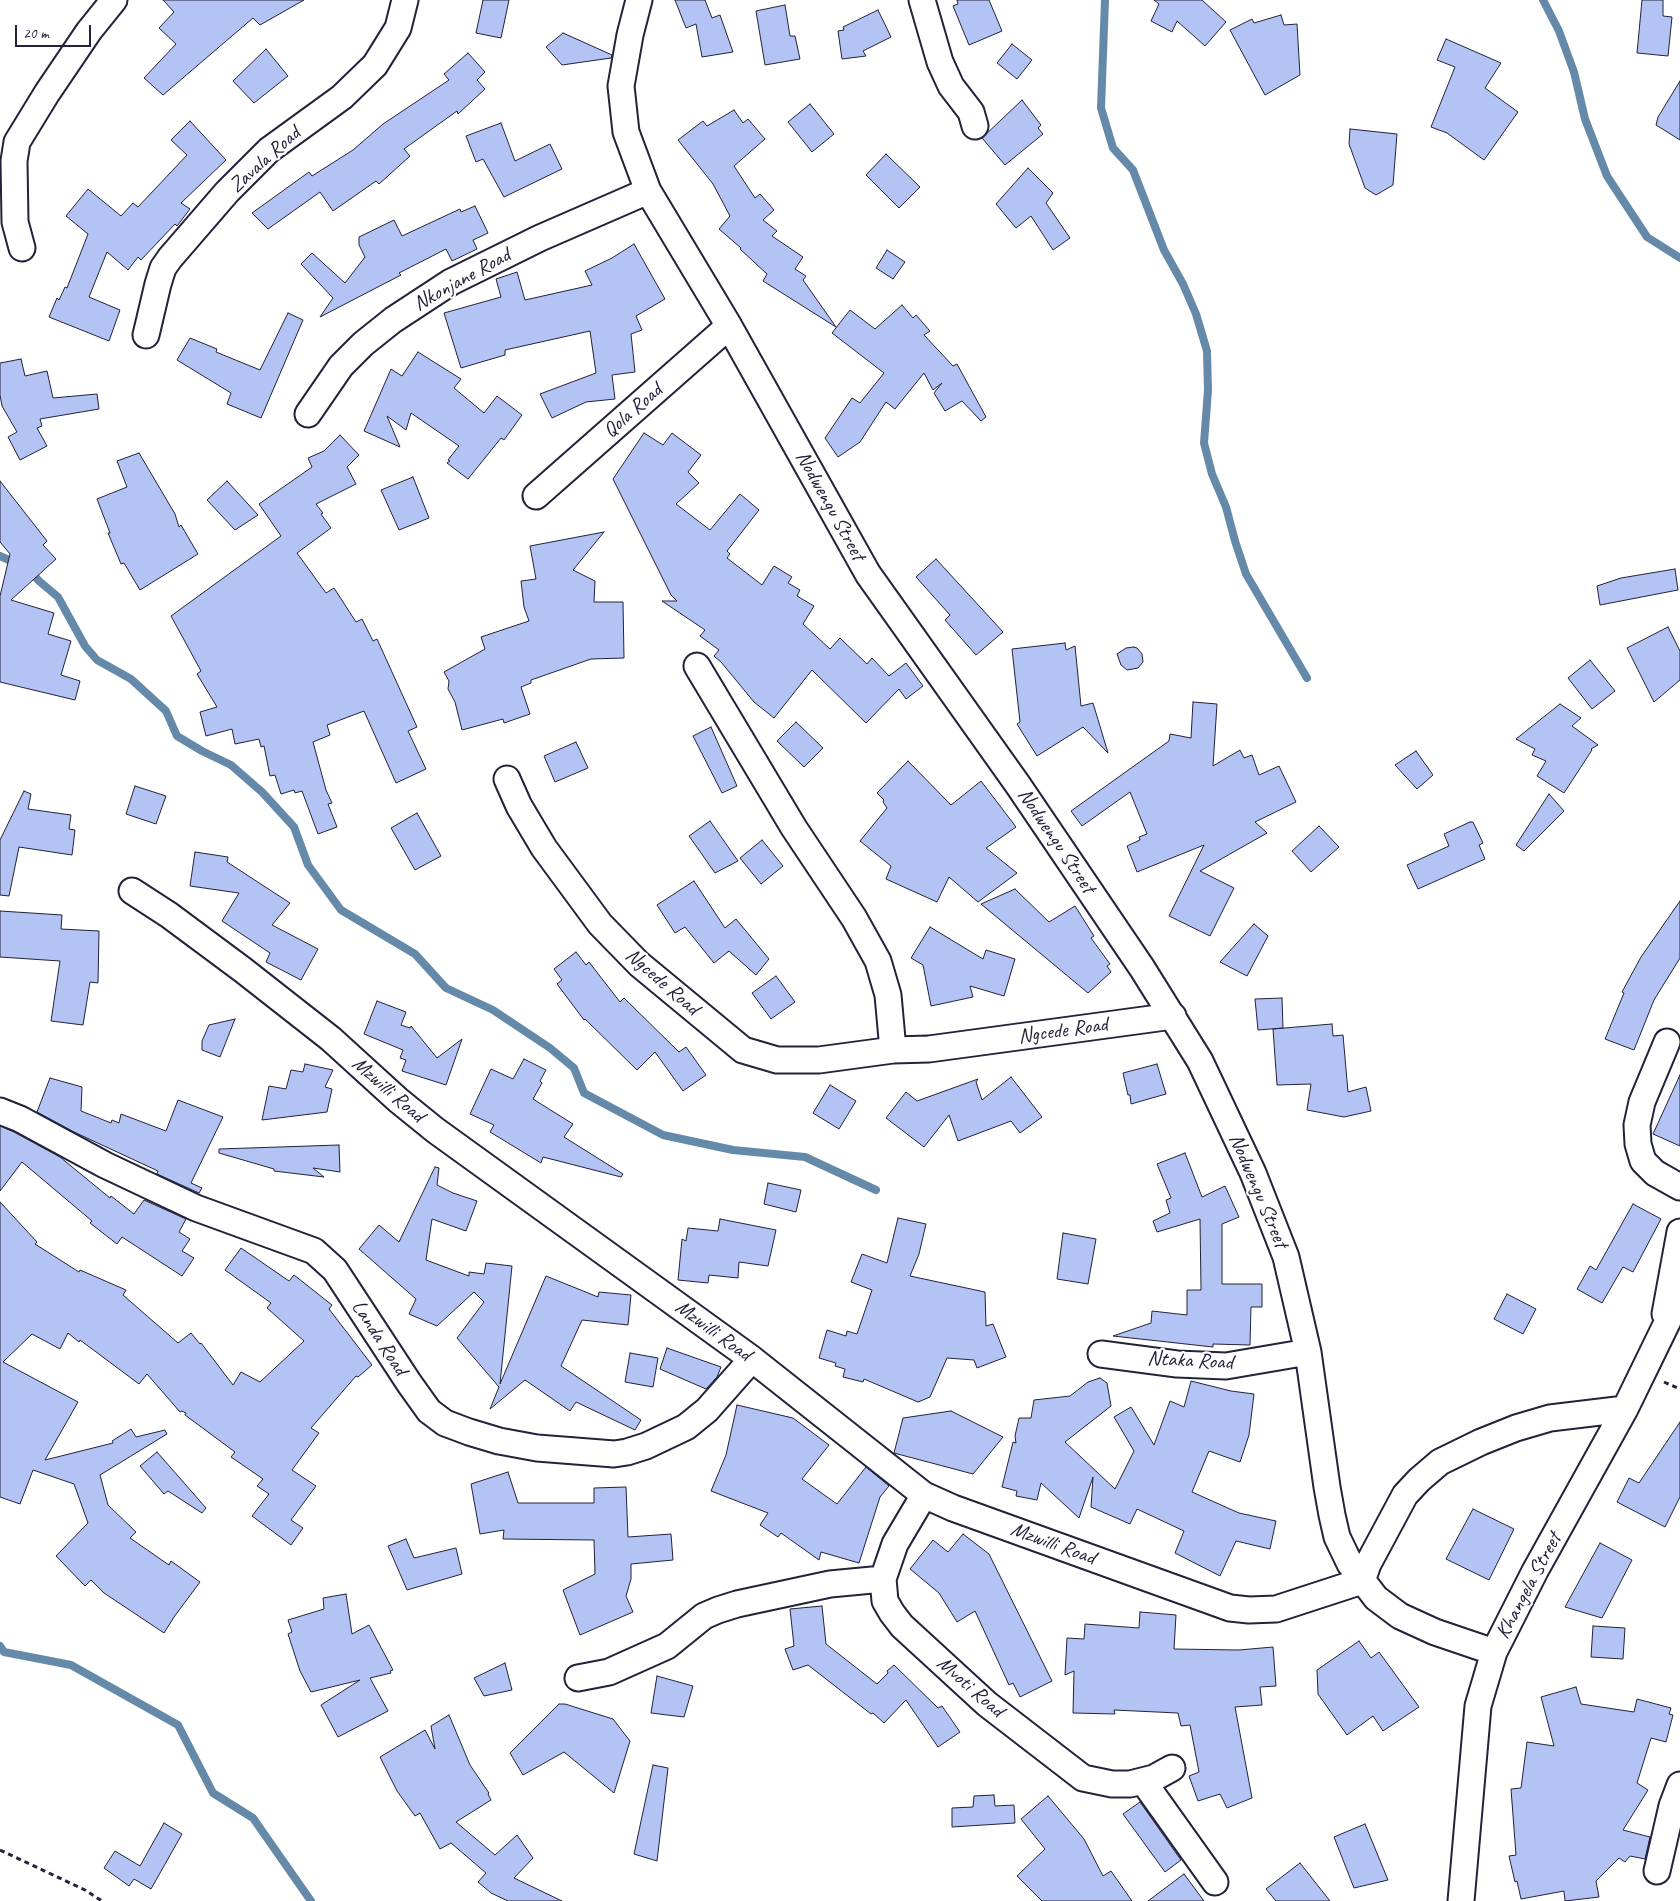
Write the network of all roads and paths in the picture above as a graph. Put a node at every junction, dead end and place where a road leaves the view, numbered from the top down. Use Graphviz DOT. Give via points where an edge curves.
graph roads {
  1 [pos="114,0"];
  2 [pos="405,0"];
  3 [pos="639,0"];
  4 [pos="922,0"];
  5 [pos="975,126"];
  6 [pos="648,191"];
  7 [pos="22,248"];
  8 [pos="729,326"];
  9 [pos="146,335"];
  10 [pos="308,414"];
  11 [pos="536,496"];
  12 [pos="697,666"];
  13 [pos="508,779"];
  14 [pos="132,891"];
  15 [pos="1173,1016"];
  16 [pos="1667,1042"];
  17 [pos="893,1050"];
  18 [pos="0,1111"];
  19 [pos="1680,1186"];
  20 [pos="1680,1232"];
  21 [pos="1680,1296"];
  22 [pos="1659,1341"];
  23 [pos="1308,1352"];
  24 [pos="1101,1354"];
  25 [pos="752,1358"];
  26 [pos="1625,1410"];
  27 [pos="924,1495"];
  28 [pos="883,1579"];
  29 [pos="1362,1581"];
  30 [pos="1494,1652"];
  31 [pos="578,1678"];
  32 [pos="1172,1768"];
  33 [pos="1143,1781"];
  34 [pos="1680,1786"];
  35 [pos="0,1850"];
  36 [pos="1657,1871"];
  37 [pos="1215,1882"];
  38 [pos="102,1901"];
  39 [pos="1461,1901"];
  1 -- 7 [label="street" via="88,31 17,142 14,161 15,222"];
  2 -- 9 [label="street, Zavala Road" via="398,28 375,65 342,97 269,150 227,192 170,258 158,284"];
  3 -- 6 [label="street, Nodwengu Street" via="621,86 626,132"];
  4 -- 5 [label="street" via="940,62 951,86 971,112"];
  6 -- 8 [label="street, Nodwengu Street"];
  6 -- 10 [label="street, Nkonjane Road" via="540,238 451,282 393,320 341,366"];
  8 -- 11 [label="street, Qola Road"];
  8 -- 15 [label="street, Nodwengu Street" via="868,574 1018,785"];
  12 -- 17 [label="street" via="878,961 888,995"];
  13 -- 17 [label="street, Ngcede Road" via="519,806 544,848 600,924 639,964 743,1050 776,1060 819,1060"];
  14 -- 25 [label="street, Mzwilli Road" via="169,915 331,1039 435,1130"];
  15 -- 17 [label="street, Ngcede Road"];
  15 -- 23 [label="street, Nodwengu Street" via="1200,1061 1253,1173 1286,1257"];
  16 -- 19 [label="street" via="1636,1125 1643,1161 1655,1173"];
  18 -- 25 [label="street, Landa Road" via="196,1208 314,1251 335,1270 429,1411 445,1423 469,1432 537,1448 614,1454 627,1452 686,1427 707,1410"];
  20 -- 22 [label="street"];
  21 -- 22 [label="street, Khangela Street"];
  22 -- 26 [label="street, Khangela Street"];
  23 -- 24 [label="street, Ntaka Road" via="1226,1366 1177,1364"];
  23 -- 29 [label="street, Nodwengu Street" via="1326,1487 1337,1537"];
  25 -- 27 [label="street, Mzwilli Road"];
  26 -- 29 [label="street" via="1550,1418 1480,1442 1440,1462 1405,1495"];
  26 -- 30 [label="street, Khangela Street" via="1534,1571"];
  27 -- 28 [label="street, Mvoti Road" via="895,1544"];
  27 -- 29 [label="street, Mzwilli Road" via="1230,1608 1276,1609"];
  28 -- 31 [label="street" via="830,1584 718,1610 704,1616 667,1646 609,1672"];
  28 -- 33 [label="street, Mvoti Road" via="885,1601 902,1626 987,1704 1083,1778 1112,1784"];
  29 -- 30 [label="street, Nodwengu Street" via="1376,1598 1400,1616"];
  30 -- 39 [label="street, Khangela Street" via="1478,1706"];
  32 -- 33 [label="street, Mvoti Road"];
  33 -- 37 [label="street"];
  34 -- 36 [label="street"];
  35 -- 38 [label="path"];
}
